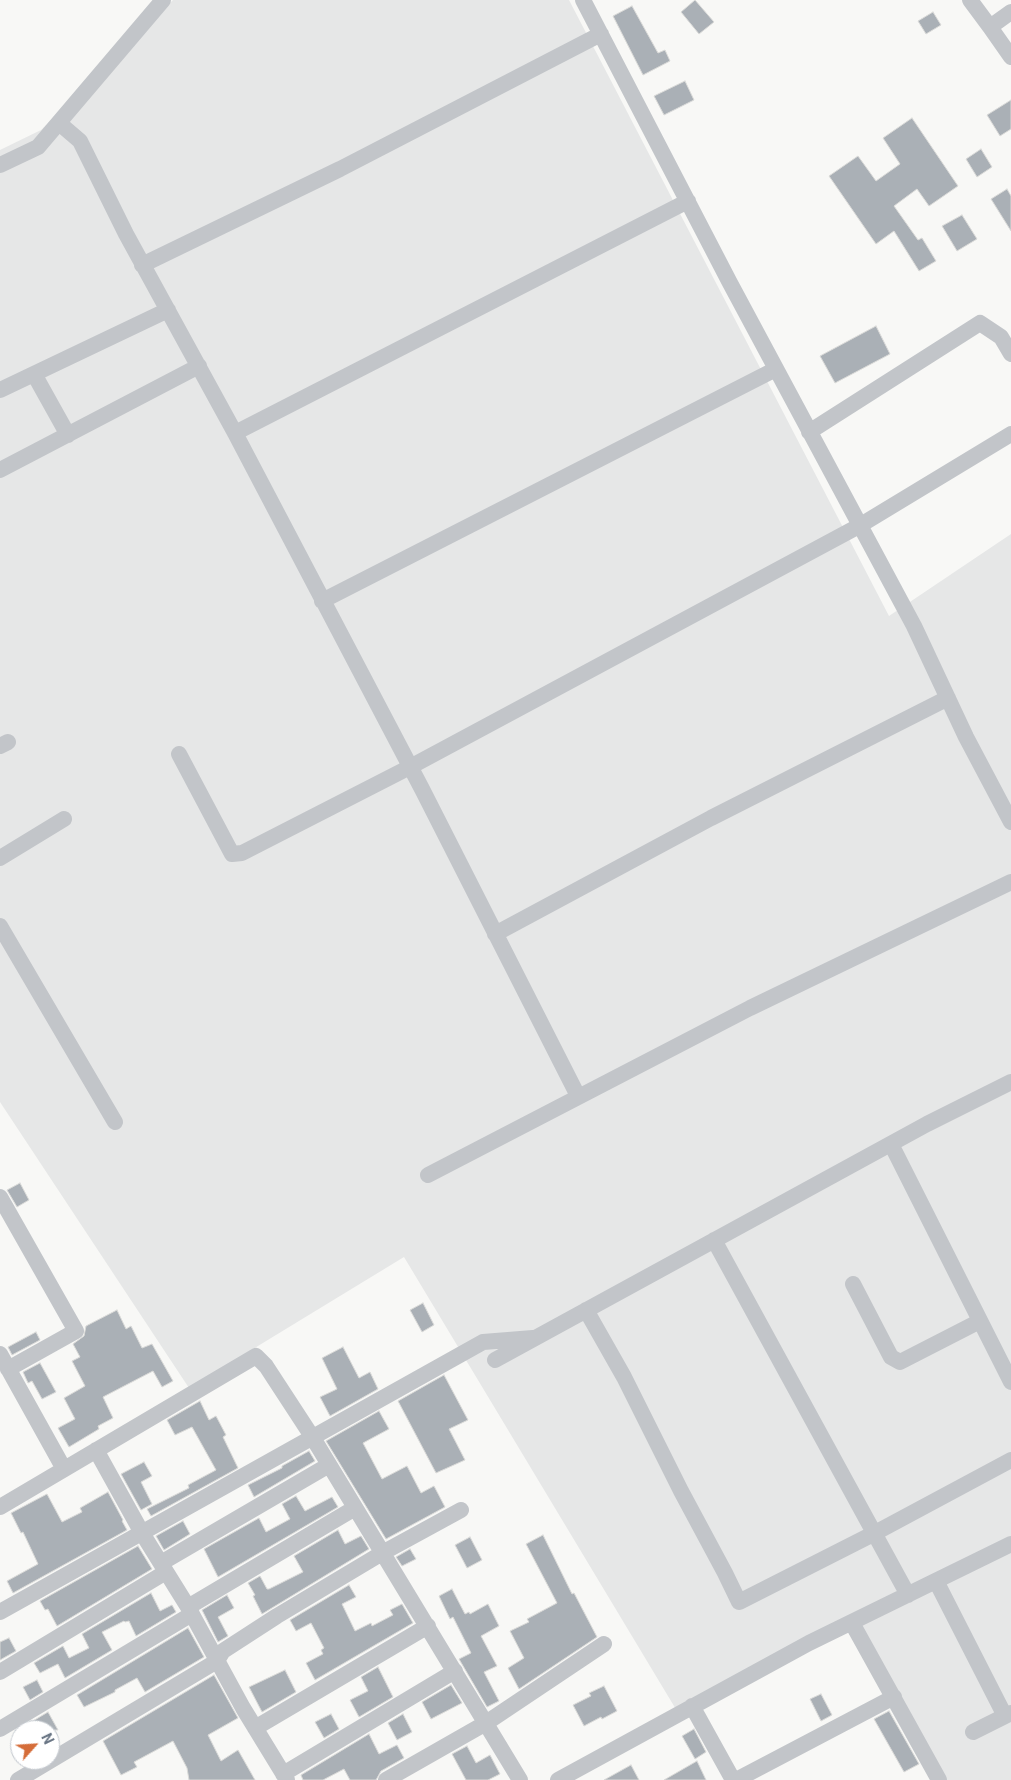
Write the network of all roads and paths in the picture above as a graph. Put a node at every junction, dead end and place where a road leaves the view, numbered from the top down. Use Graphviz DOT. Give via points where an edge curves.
graph roads {
  1 [pos="163,0"];
  2 [pos="583,0"];
  3 [pos="970,0"];
  4 [pos="1011,12"];
  5 [pos="990,27"];
  6 [pos="601,34"];
  7 [pos="1011,58"];
  8 [pos="59,123"];
  9 [pos="0,165"];
  10 [pos="688,201"];
  11 [pos="142,265"];
  12 [pos="168,310"];
  13 [pos="1011,354"];
  14 [pos="199,366"];
  15 [pos="776,369"];
  16 [pos="34,374"];
  17 [pos="0,390"];
  18 [pos="809,432"];
  19 [pos="235,433"];
  20 [pos="1011,434"];
  21 [pos="68,435"];
  22 [pos="0,470"];
  23 [pos="859,526"];
  24 [pos="322,601"];
  25 [pos="948,698"];
  26 [pos="179,754"];
  27 [pos="410,767"];
  28 [pos="64,819"];
  29 [pos="1011,822"];
  30 [pos="0,858"];
  31 [pos="1011,882"];
  32 [pos="0,926"];
  33 [pos="495,934"];
  34 [pos="1009,1087"];
  35 [pos="578,1096"];
  36 [pos="115,1122"];
  37 [pos="890,1144"];
  38 [pos="428,1175"];
  39 [pos="0,1197"];
  40 [pos="714,1240"];
  41 [pos="853,1284"];
  42 [pos="586,1310"];
  43 [pos="980,1321"];
  44 [pos="533,1338"];
  45 [pos="0,1354"];
  46 [pos="495,1360"];
  47 [pos="8,1369"];
  48 [pos="1011,1382"];
  49 [pos="313,1438"];
  50 [pos="96,1450"];
  51 [pos="1011,1460"];
  52 [pos="330,1465"];
  53 [pos="64,1468"];
  54 [pos="0,1507"];
  55 [pos="355,1508"];
  56 [pos="461,1510"];
  57 [pos="142,1533"];
  58 [pos="873,1534"];
  59 [pos="1011,1544"];
  60 [pos="384,1552"];
  61 [pos="163,1567"];
  62 [pos="936,1581"];
  63 [pos="908,1595"];
  64 [pos="190,1611"];
  65 [pos="0,1612"];
  66 [pos="852,1623"];
  67 [pos="428,1626"];
  68 [pos="604,1644"];
  69 [pos="217,1661"];
  70 [pos="455,1671"];
  71 [pos="0,1672"];
  72 [pos="894,1697"];
  73 [pos="692,1706"];
  74 [pos="1008,1715"];
  75 [pos="486,1723"];
  76 [pos="255,1728"];
  77 [pos="0,1729"];
  78 [pos="973,1732"];
  79 [pos="285,1777"];
  80 [pos="18,1780"];
  81 [pos="386,1780"];
  82 [pos="520,1780"];
  83 [pos="558,1780"];
  84 [pos="735,1780"];
  85 [pos="939,1780"];
  1 -- 8 [label="street"];
  2 -- 6 [label="street"];
  3 -- 5 [label="street"];
  4 -- 5 [label="street"];
  5 -- 7 [label="street"];
  6 -- 10 [label="street"];
  6 -- 11 [label="street" via="340,169"];
  8 -- 9 [label="street" via="38,147"];
  8 -- 11 [label="street" via="80,141"];
  10 -- 15 [label="street"];
  10 -- 19 [label="street"];
  11 -- 12 [label="street"];
  12 -- 14 [label="street"];
  12 -- 16 [label="street"];
  13 -- 18 [label="street" via="1001,337 980,323"];
  14 -- 19 [label="street"];
  14 -- 21 [label="street"];
  15 -- 18 [label="street"];
  15 -- 24 [label="street"];
  16 -- 17 [label="street"];
  16 -- 21 [label="street"];
  18 -- 23 [label="street"];
  19 -- 24 [label="street"];
  20 -- 23 [label="street"];
  21 -- 22 [label="street"];
  23 -- 25 [label="street" via="914,626"];
  23 -- 27 [label="street"];
  24 -- 27 [label="street"];
  25 -- 29 [label="street"];
  25 -- 33 [label="street" via="711,818"];
  26 -- 27 [label="street" via="232,854 242,853"];
  27 -- 33 [label="street"];
  28 -- 30 [label="street"];
  31 -- 35 [label="street" via="758,1003"];
  32 -- 36 [label="street"];
  33 -- 35 [label="street"];
  34 -- 37 [label="street"];
  35 -- 38 [label="street"];
  37 -- 40 [label="street"];
  37 -- 43 [label="street"];
  39 -- 47 [label="street" via="76,1331"];
  40 -- 42 [label="street"];
  40 -- 58 [label="street"];
  41 -- 43 [label="street" via="891,1357 900,1362"];
  42 -- 44 [label="street"];
  42 -- 58 [label="street" via="739,1602"];
  43 -- 48 [label="street"];
  44 -- 46 [label="street"];
  44 -- 49 [label="street" via="483,1342"];
  45 -- 47 [label="street"];
  47 -- 53 [label="street"];
  49 -- 50 [label="street" via="266,1366 254,1356"];
  49 -- 52 [label="street"];
  49 -- 57 [label="street"];
  50 -- 53 [label="street"];
  50 -- 57 [label="street"];
  51 -- 58 [label="street"];
  52 -- 55 [label="street"];
  52 -- 61 [label="street"];
  53 -- 54 [label="street"];
  55 -- 60 [label="street"];
  55 -- 64 [label="street"];
  56 -- 60 [label="street"];
  57 -- 61 [label="street"];
  57 -- 65 [label="street"];
  58 -- 63 [label="street"];
  59 -- 62 [label="street"];
  60 -- 67 [label="street"];
  60 -- 69 [label="street" via="254,1631 223,1652"];
  61 -- 64 [label="street"];
  61 -- 71 [label="street"];
  62 -- 63 [label="street"];
  62 -- 74 [label="street"];
  63 -- 66 [label="street"];
  64 -- 69 [label="street"];
  64 -- 77 [label="street"];
  66 -- 72 [label="street"];
  66 -- 73 [label="street" via="808,1643"];
  67 -- 70 [label="street"];
  67 -- 76 [label="street"];
  68 -- 75 [label="street"];
  69 -- 76 [label="street"];
  69 -- 80 [label="street"];
  70 -- 75 [label="street"];
  70 -- 79 [label="street"];
  72 -- 84 [label="street"];
  72 -- 85 [label="street"];
  73 -- 83 [label="street"];
  73 -- 84 [label="street"];
  74 -- 78 [label="street"];
  75 -- 81 [label="street"];
  75 -- 82 [label="street"];
  76 -- 79 [label="street"];
}
